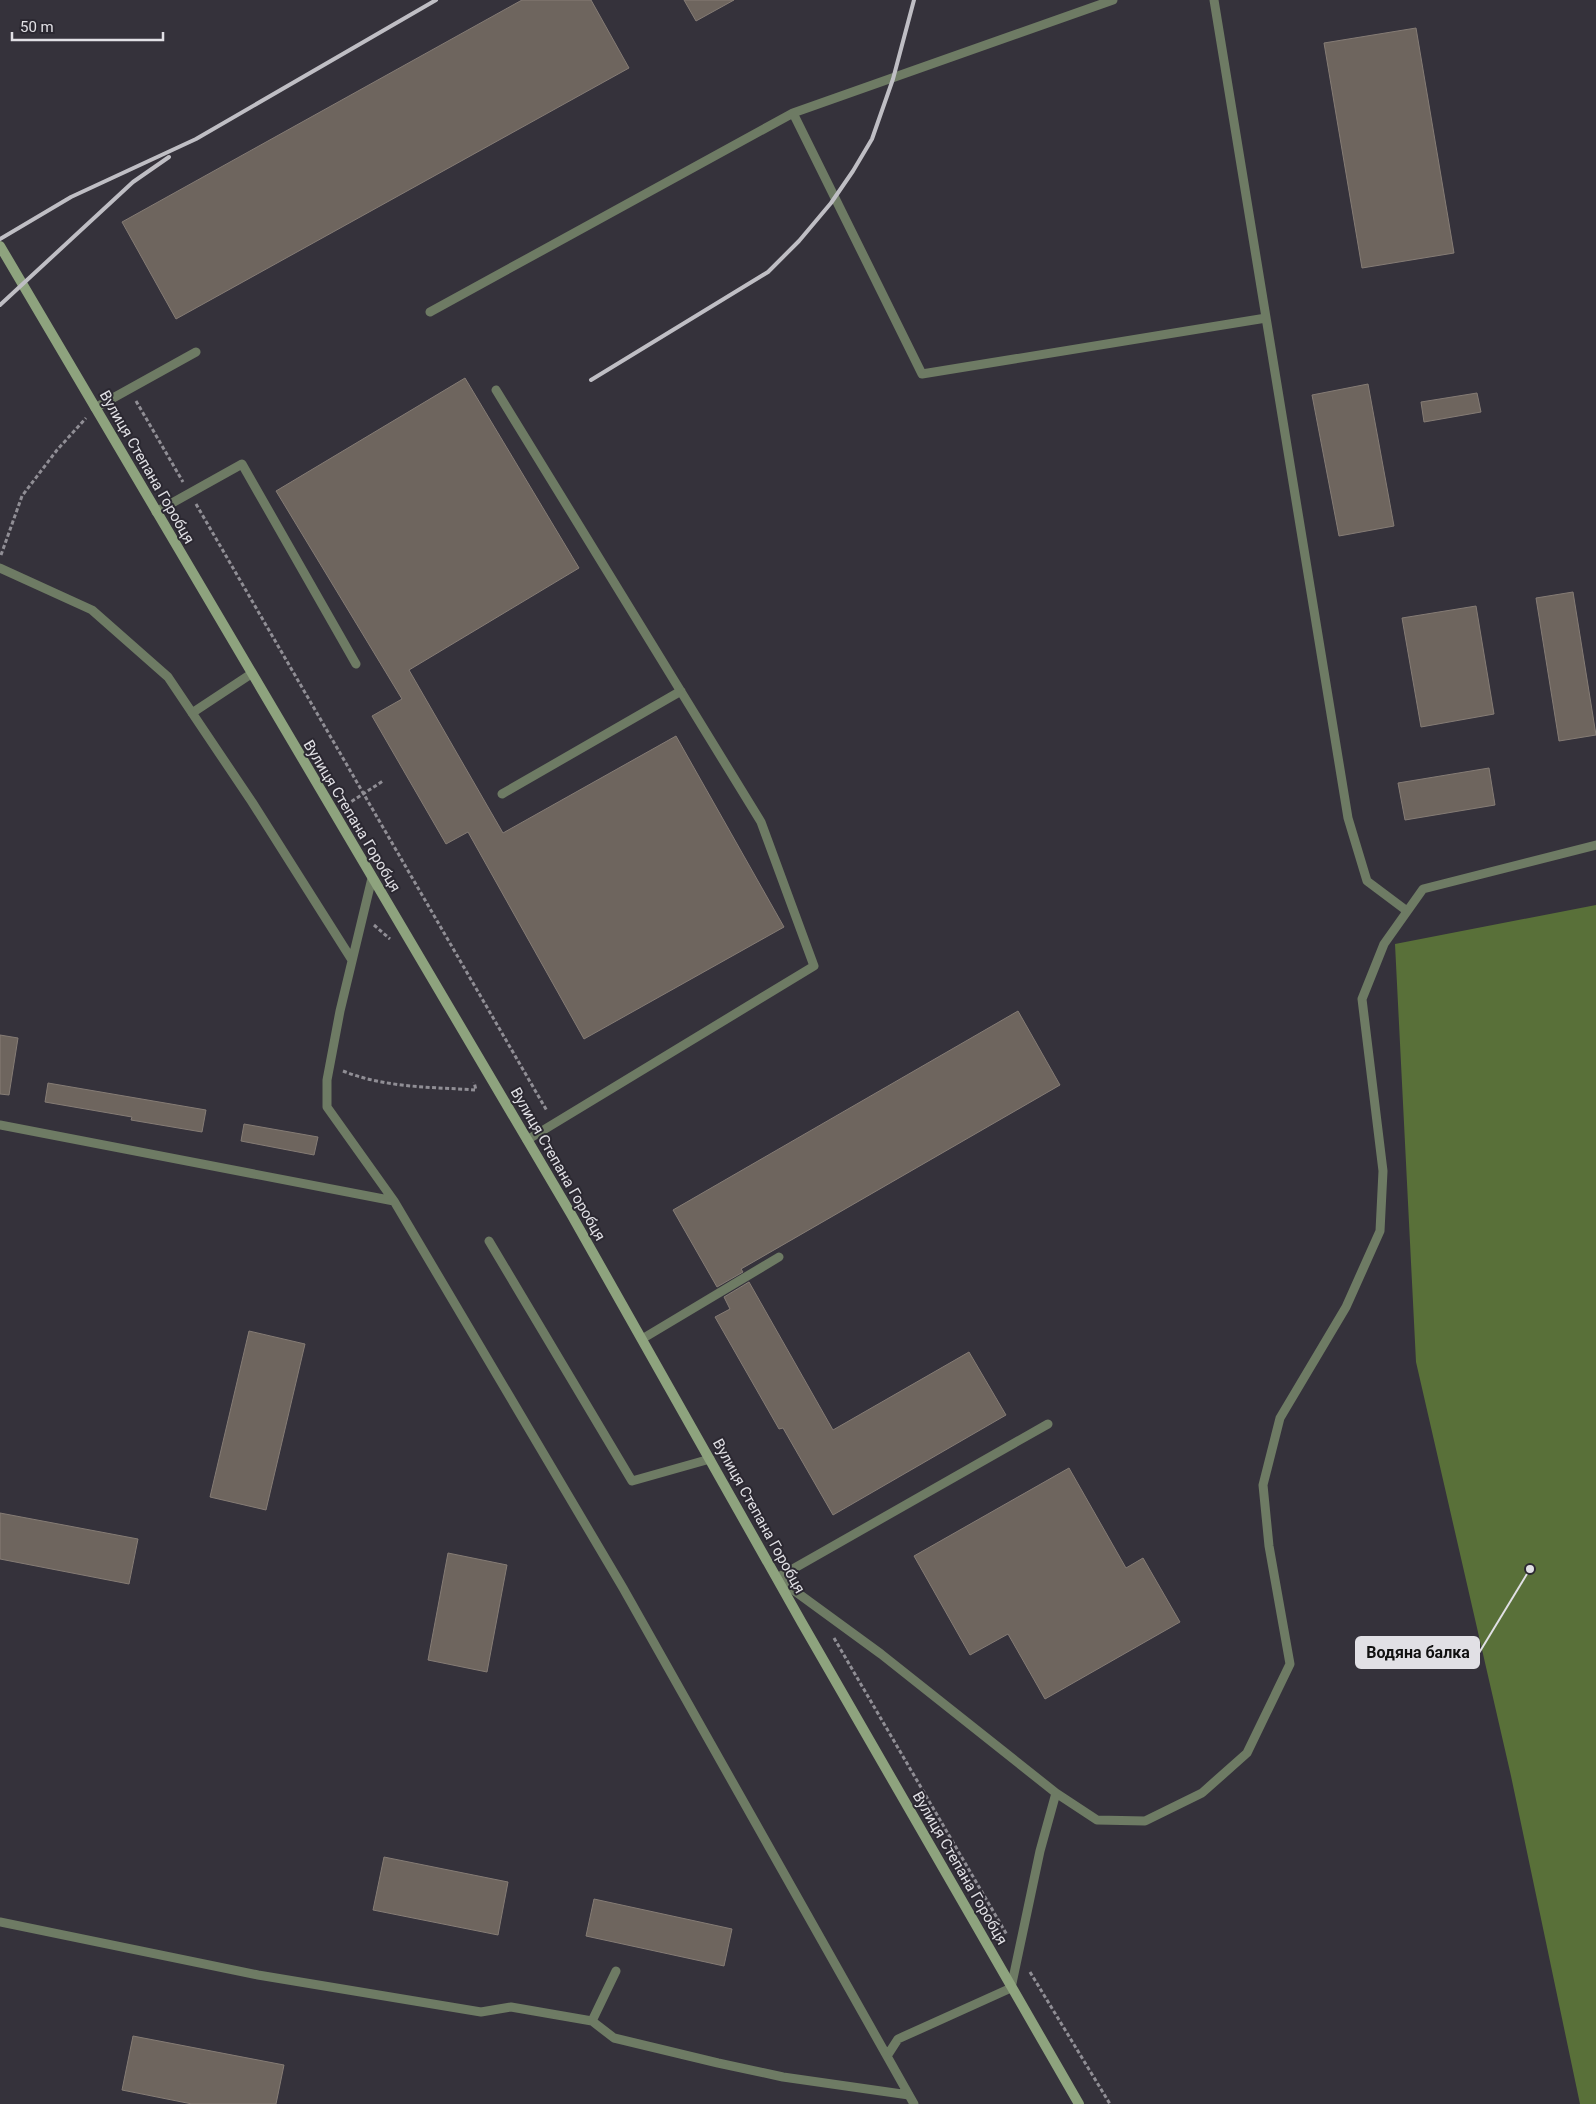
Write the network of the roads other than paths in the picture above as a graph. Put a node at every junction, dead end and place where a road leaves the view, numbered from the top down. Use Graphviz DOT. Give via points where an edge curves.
graph roads {
  1 [pos="1113,0"];
  2 [pos="1214,0"];
  3 [pos="793,113"];
  4 [pos="0,246"];
  5 [pos="430,312"];
  6 [pos="1266,318"];
  7 [pos="196,352"];
  8 [pos="496,390"];
  9 [pos="95,408"];
  10 [pos="156,512"];
  11 [pos="0,568"];
  12 [pos="356,664"];
  13 [pos="251,674"];
  14 [pos="681,691"];
  15 [pos="192,713"];
  16 [pos="502,794"];
  17 [pos="1596,845"];
  18 [pos="372,878"];
  19 [pos="1407,911"];
  20 [pos="352,960"];
  21 [pos="0,1125"];
  22 [pos="527,1140"];
  23 [pos="394,1202"];
  24 [pos="489,1241"];
  25 [pos="779,1256"];
  26 [pos="642,1339"];
  27 [pos="1048,1424"];
  28 [pos="710,1460"];
  29 [pos="776,1578"];
  30 [pos="1056,1793"];
  31 [pos="0,1922"];
  32 [pos="616,1972"];
  33 [pos="1011,1988"];
  34 [pos="592,2022"];
  35 [pos="887,2056"];
  36 [pos="909,2095"];
  37 [pos="914,2104"];
  38 [pos="1079,2104"];
  1 -- 3 [label="lane"];
  2 -- 6 [label="lane"];
  3 -- 5 [label="lane"];
  3 -- 6 [label="lane" via="922,374"];
  4 -- 9 [label="main road, Вулиця Степана Горобця"];
  6 -- 19 [label="lane" via="1348,818 1367,881"];
  7 -- 9 [label="lane"];
  8 -- 14 [label="lane"];
  9 -- 10 [label="main road, Вулиця Степана Горобця"];
  10 -- 12 [label="lane" via="242,464"];
  10 -- 13 [label="main road, Вулиця Степана Горобця"];
  11 -- 15 [label="lane" via="92,610 168,677"];
  13 -- 15 [label="lane"];
  13 -- 18 [label="main road, Вулиця Степана Горобця"];
  14 -- 16 [label="lane"];
  14 -- 22 [label="lane" via="761,822 814,966"];
  15 -- 20 [label="lane"];
  17 -- 19 [label="lane" via="1423,889"];
  18 -- 20 [label="lane"];
  18 -- 22 [label="main road, Вулиця Степана Горобця"];
  19 -- 30 [label="lane" via="1384,944 1362,1000 1383,1171 1380,1231 1346,1307 1280,1418 1263,1485 1269,1546 1290,1664 1247,1753 1202,1793 1146,1821 1097,1820"];
  20 -- 23 [label="lane" via="327,1080 327,1107"];
  21 -- 23 [label="lane"];
  22 -- 26 [label="main road, Вулиця Степана Горобця"];
  23 -- 35 [label="lane" via="623,1588"];
  24 -- 28 [label="lane" via="632,1481"];
  25 -- 26 [label="lane"];
  26 -- 28 [label="main road, Вулиця Степана Горобця"];
  27 -- 29 [label="lane"];
  28 -- 29 [label="main road, Вулиця Степана Горобця"];
  29 -- 30 [label="lane" via="881,1654"];
  29 -- 33 [label="main road, Вулиця Степана Горобця"];
  30 -- 33 [label="lane" via="1040,1851"];
  31 -- 34 [label="lane" via="258,1975 481,2012 511,2007"];
  32 -- 34 [label="lane"];
  33 -- 35 [label="lane" via="898,2039"];
  33 -- 38 [label="main road, Вулиця Степана Горобця"];
  34 -- 36 [label="lane" via="614,2038 718,2063 783,2077"];
  35 -- 36 [label="lane"];
  36 -- 37 [label="lane"];
}
